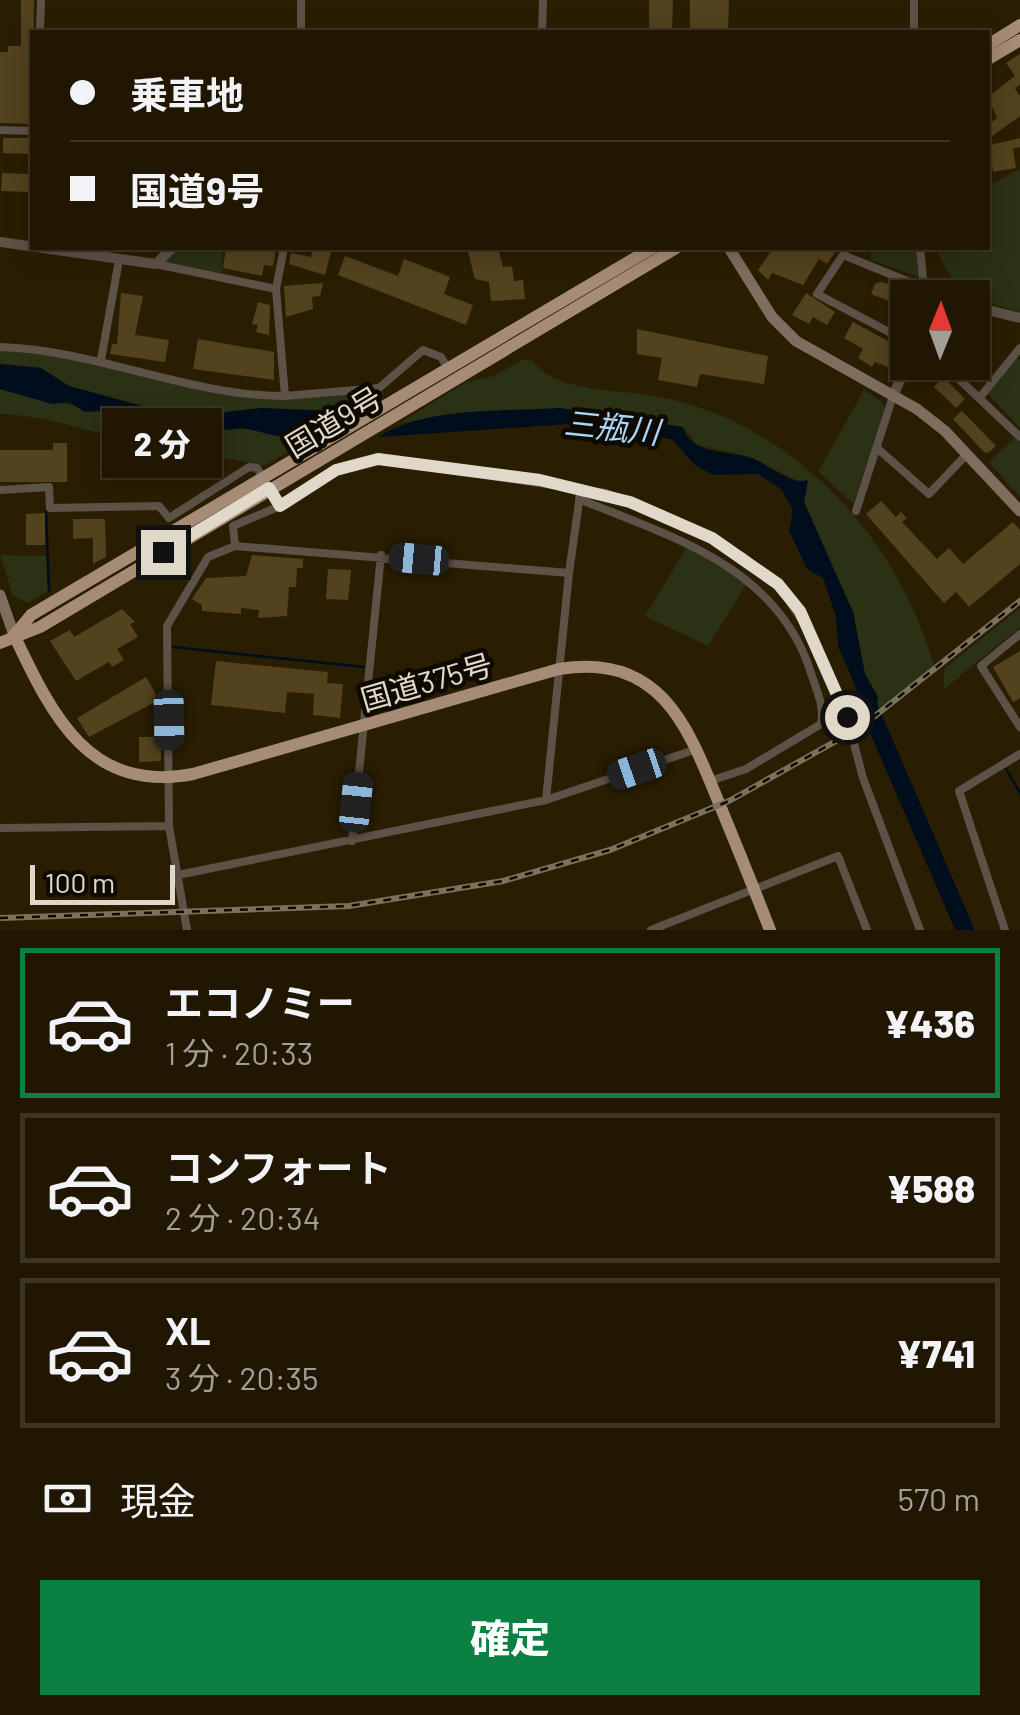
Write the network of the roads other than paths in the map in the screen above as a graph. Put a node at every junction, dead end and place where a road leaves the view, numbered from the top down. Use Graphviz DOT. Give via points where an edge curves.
graph roads {
  1 [pos="40,0"];
  2 [pos="301,0"];
  3 [pos="542,0"];
  4 [pos="914,0"];
  5 [pos="1020,25"];
  6 [pos="40,30"];
  7 [pos="300,30"];
  8 [pos="542,30"];
  9 [pos="914,30"];
  10 [pos="1020,40"];
  11 [pos="990,43"];
  12 [pos="990,58"];
  13 [pos="0,130"];
  14 [pos="30,131"];
  15 [pos="0,242"];
  16 [pos="30,248"];
  17 [pos="45,250"];
  18 [pos="170,250"];
  19 [pos="284,250"];
  20 [pos="649,250"];
  21 [pos="673,250"];
  22 [pos="730,250"];
  23 [pos="920,250"];
  24 [pos="119,260"];
  25 [pos="156,264"];
  26 [pos="904,280"];
  27 [pos="923,280"];
  28 [pos="276,289"];
  29 [pos="990,310"];
  30 [pos="1020,318"];
  31 [pos="890,332"];
  32 [pos="0,347"];
  33 [pos="1020,348"];
  34 [pos="479,356"];
  35 [pos="101,360"];
  36 [pos="447,368"];
  37 [pos="900,380"];
  38 [pos="962,380"];
  39 [pos="285,396"];
  40 [pos="893,396"];
  41 [pos="980,396"];
  42 [pos="1020,437"];
  43 [pos="877,448"];
  44 [pos="968,454"];
  45 [pos="266,482"];
  46 [pos="581,488"];
  47 [pos="0,490"];
  48 [pos="580,500"];
  49 [pos="280,506"];
  50 [pos="856,511"];
  51 [pos="1020,511"];
  52 [pos="190,528"];
  53 [pos="235,546"];
  54 [pos="382,555"];
  55 [pos="208,557"];
  56 [pos="569,573"];
  57 [pos="0,595"];
  58 [pos="1020,634"];
  59 [pos="14,635"];
  60 [pos="0,643"];
  61 [pos="560,670"];
  62 [pos="1017,714"];
  63 [pos="364,724"];
  64 [pos="1020,727"];
  65 [pos="698,748"];
  66 [pos="1020,754"];
  67 [pos="170,778"];
  68 [pos="710,782"];
  69 [pos="546,800"];
  70 [pos="169,826"];
  71 [pos="0,828"];
  72 [pos="352,841"];
  73 [pos="178,875"];
  74 [pos="754,889"];
  75 [pos="186,930"];
  76 [pos="651,930"];
  77 [pos="770,930"];
  78 [pos="867,930"];
  79 [pos="920,930"];
  80 [pos="1004,930"];
  1 -- 6 [label="street"];
  2 -- 7 [label="street"];
  3 -- 8 [label="street"];
  4 -- 9 [label="street"];
  5 -- 11 [label="highway"];
  10 -- 12 [label="highway"];
  13 -- 14 [label="street"];
  15 -- 16 [label="street"];
  17 -- 24 [label="street"];
  18 -- 25 [label="street"];
  19 -- 28 [label="street"];
  20 -- 34 [label="highway, 国道9号"];
  21 -- 34 [label="highway, 国道9号" via="528,336"];
  22 -- 40 [label="main road" via="796,341"];
  23 -- 27 [label="street"];
  24 -- 25 [label="street"];
  24 -- 35 [label="street"];
  25 -- 28 [label="street"];
  26 -- 31 [label="street" via="843,256 818,294"];
  28 -- 39 [label="street"];
  29 -- 30 [label="street"];
  32 -- 35 [label="street"];
  33 -- 41 [label="street"];
  34 -- 36 [label="highway, 国道9号"];
  34 -- 45 [label="highway, 国道9号" via="326,454"];
  35 -- 39 [label="street" via="225,392"];
  36 -- 39 [label="street" via="441,357 423,350 380,388"];
  36 -- 45 [label="highway, 国道9号" via="291,460"];
  37 -- 40 [label="street"];
  38 -- 41 [label="street"];
  40 -- 43 [label="street"];
  40 -- 44 [label="main road"];
  41 -- 42 [label="street"];
  43 -- 44 [label="street" via="930,494"];
  43 -- 50 [label="street"];
  44 -- 51 [label="main road"];
  45 -- 47 [label="street" via="257,468 249,468 169,518 159,506 50,508 50,488"];
  45 -- 49 [label="street"];
  45 -- 52 [label="highway, 国道9号"];
  46 -- 48 [label="street"];
  46 -- 49 [label="street" via="378,459 336,470"];
  46 -- 79 [label="street" via="712,538 796,605 847,717"];
  48 -- 56 [label="street"];
  48 -- 68 [label="street" via="734,569 767,595 808,663 824,714 820,724"];
  49 -- 53 [label="street" via="233,526"];
  52 -- 55 [label="street"];
  52 -- 59 [label="highway, 国道9号" via="30,615"];
  53 -- 54 [label="street"];
  53 -- 55 [label="street"];
  54 -- 56 [label="street"];
  54 -- 63 [label="street"];
  55 -- 67 [label="street" via="167,626"];
  56 -- 61 [label="street"];
  57 -- 59 [label="main road"];
  58 -- 62 [label="street" via="981,666"];
  59 -- 60 [label="highway, 国道9号"];
  59 -- 67 [label="highway, 国道375号" via="38,686 82,748 132,776"];
  61 -- 63 [label="highway, 国道375号"];
  61 -- 65 [label="highway, 国道375号" via="624,672 654,688"];
  61 -- 69 [label="street"];
  62 -- 64 [label="street"];
  63 -- 67 [label="highway, 国道375号"];
  63 -- 72 [label="street"];
  65 -- 68 [label="highway, 国道375号"];
  65 -- 69 [label="street"];
  66 -- 80 [label="street" via="959,790"];
  67 -- 70 [label="street"];
  68 -- 74 [label="highway, 国道375号"];
  69 -- 72 [label="street"];
  70 -- 71 [label="street"];
  70 -- 73 [label="street"];
  72 -- 73 [label="street"];
  73 -- 75 [label="street"];
  74 -- 76 [label="street"];
  74 -- 77 [label="highway, 国道375号"];
  74 -- 78 [label="street" via="838,856"];
}
